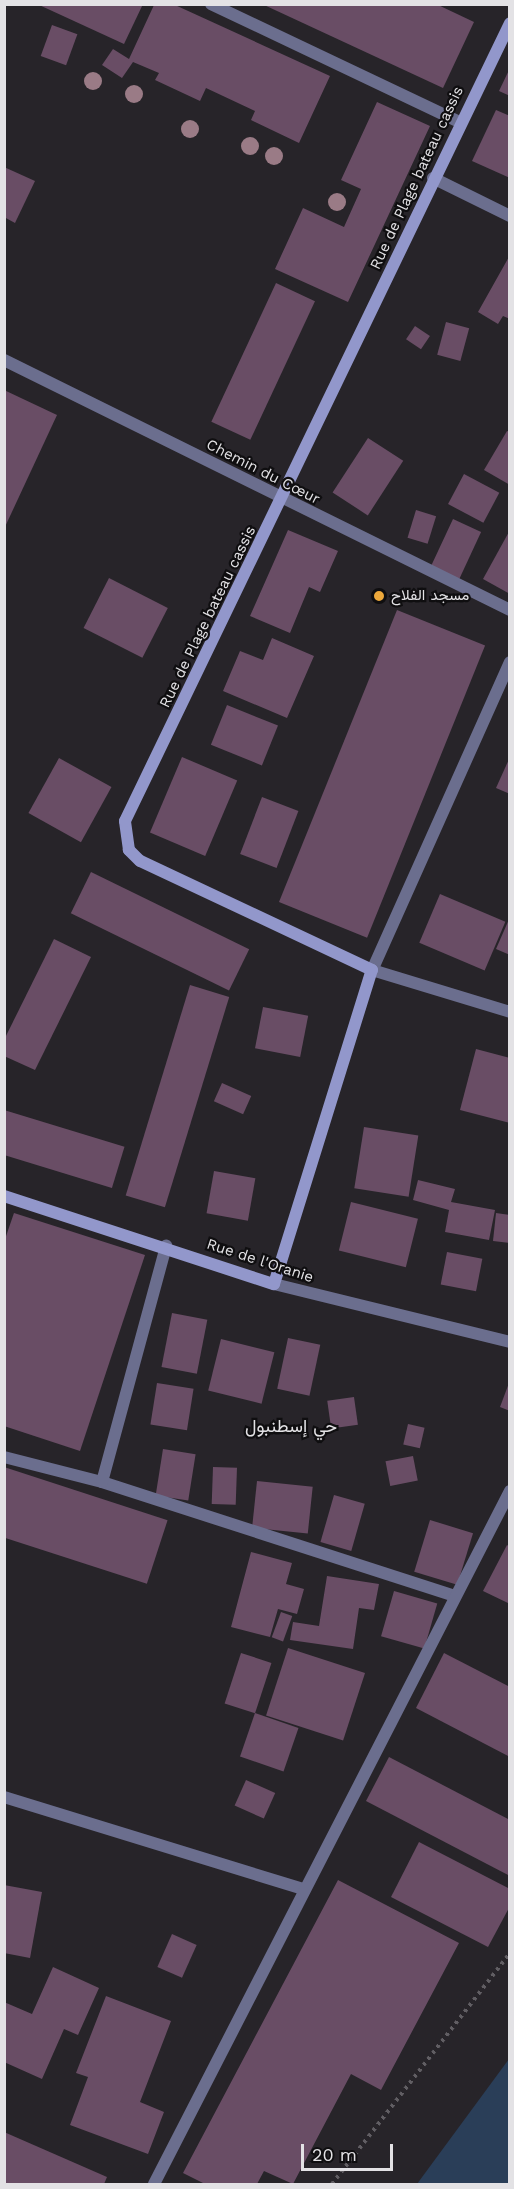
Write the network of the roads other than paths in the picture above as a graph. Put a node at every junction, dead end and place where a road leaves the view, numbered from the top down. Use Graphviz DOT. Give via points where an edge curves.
graph roads {
  1 [pos="212,4"];
  2 [pos="510,23"];
  3 [pos="459,122"];
  4 [pos="433,178"];
  5 [pos="510,216"];
  6 [pos="4,360"];
  7 [pos="283,499"];
  8 [pos="510,610"];
  9 [pos="510,662"];
  10 [pos="372,970"];
  11 [pos="510,1012"];
  12 [pos="4,1196"];
  13 [pos="166,1246"];
  14 [pos="273,1284"];
  15 [pos="510,1342"];
  16 [pos="4,1457"];
  17 [pos="102,1482"];
  18 [pos="510,1491"];
  19 [pos="454,1596"];
  20 [pos="4,1797"];
  21 [pos="303,1889"];
  22 [pos="154,2184"];
  1 -- 3 [label="street"];
  2 -- 3 [label="street, Rue de Plage bateau cassis"];
  3 -- 4 [label="street, Rue de Plage bateau cassis"];
  4 -- 5 [label="street"];
  4 -- 7 [label="street, Rue de Plage bateau cassis"];
  6 -- 7 [label="street, Chemin du Cœur"];
  7 -- 8 [label="street, Chemin du Cœur"];
  7 -- 10 [label="street, Rue de Plage bateau cassis" via="125,821 124,836 140,861"];
  9 -- 10 [label="street"];
  10 -- 11 [label="street, Rue de Plage bateau cassis"];
  10 -- 14 [label="street"];
  12 -- 13 [label="street, Rue de l'Oranie"];
  13 -- 14 [label="street, Rue de l'Oranie"];
  13 -- 17 [label="street"];
  14 -- 15 [label="street, Rue de l'Oranie"];
  16 -- 17 [label="street"];
  17 -- 19 [label="street"];
  18 -- 19 [label="street"];
  19 -- 21 [label="street"];
  20 -- 21 [label="street"];
  21 -- 22 [label="street"];
}
